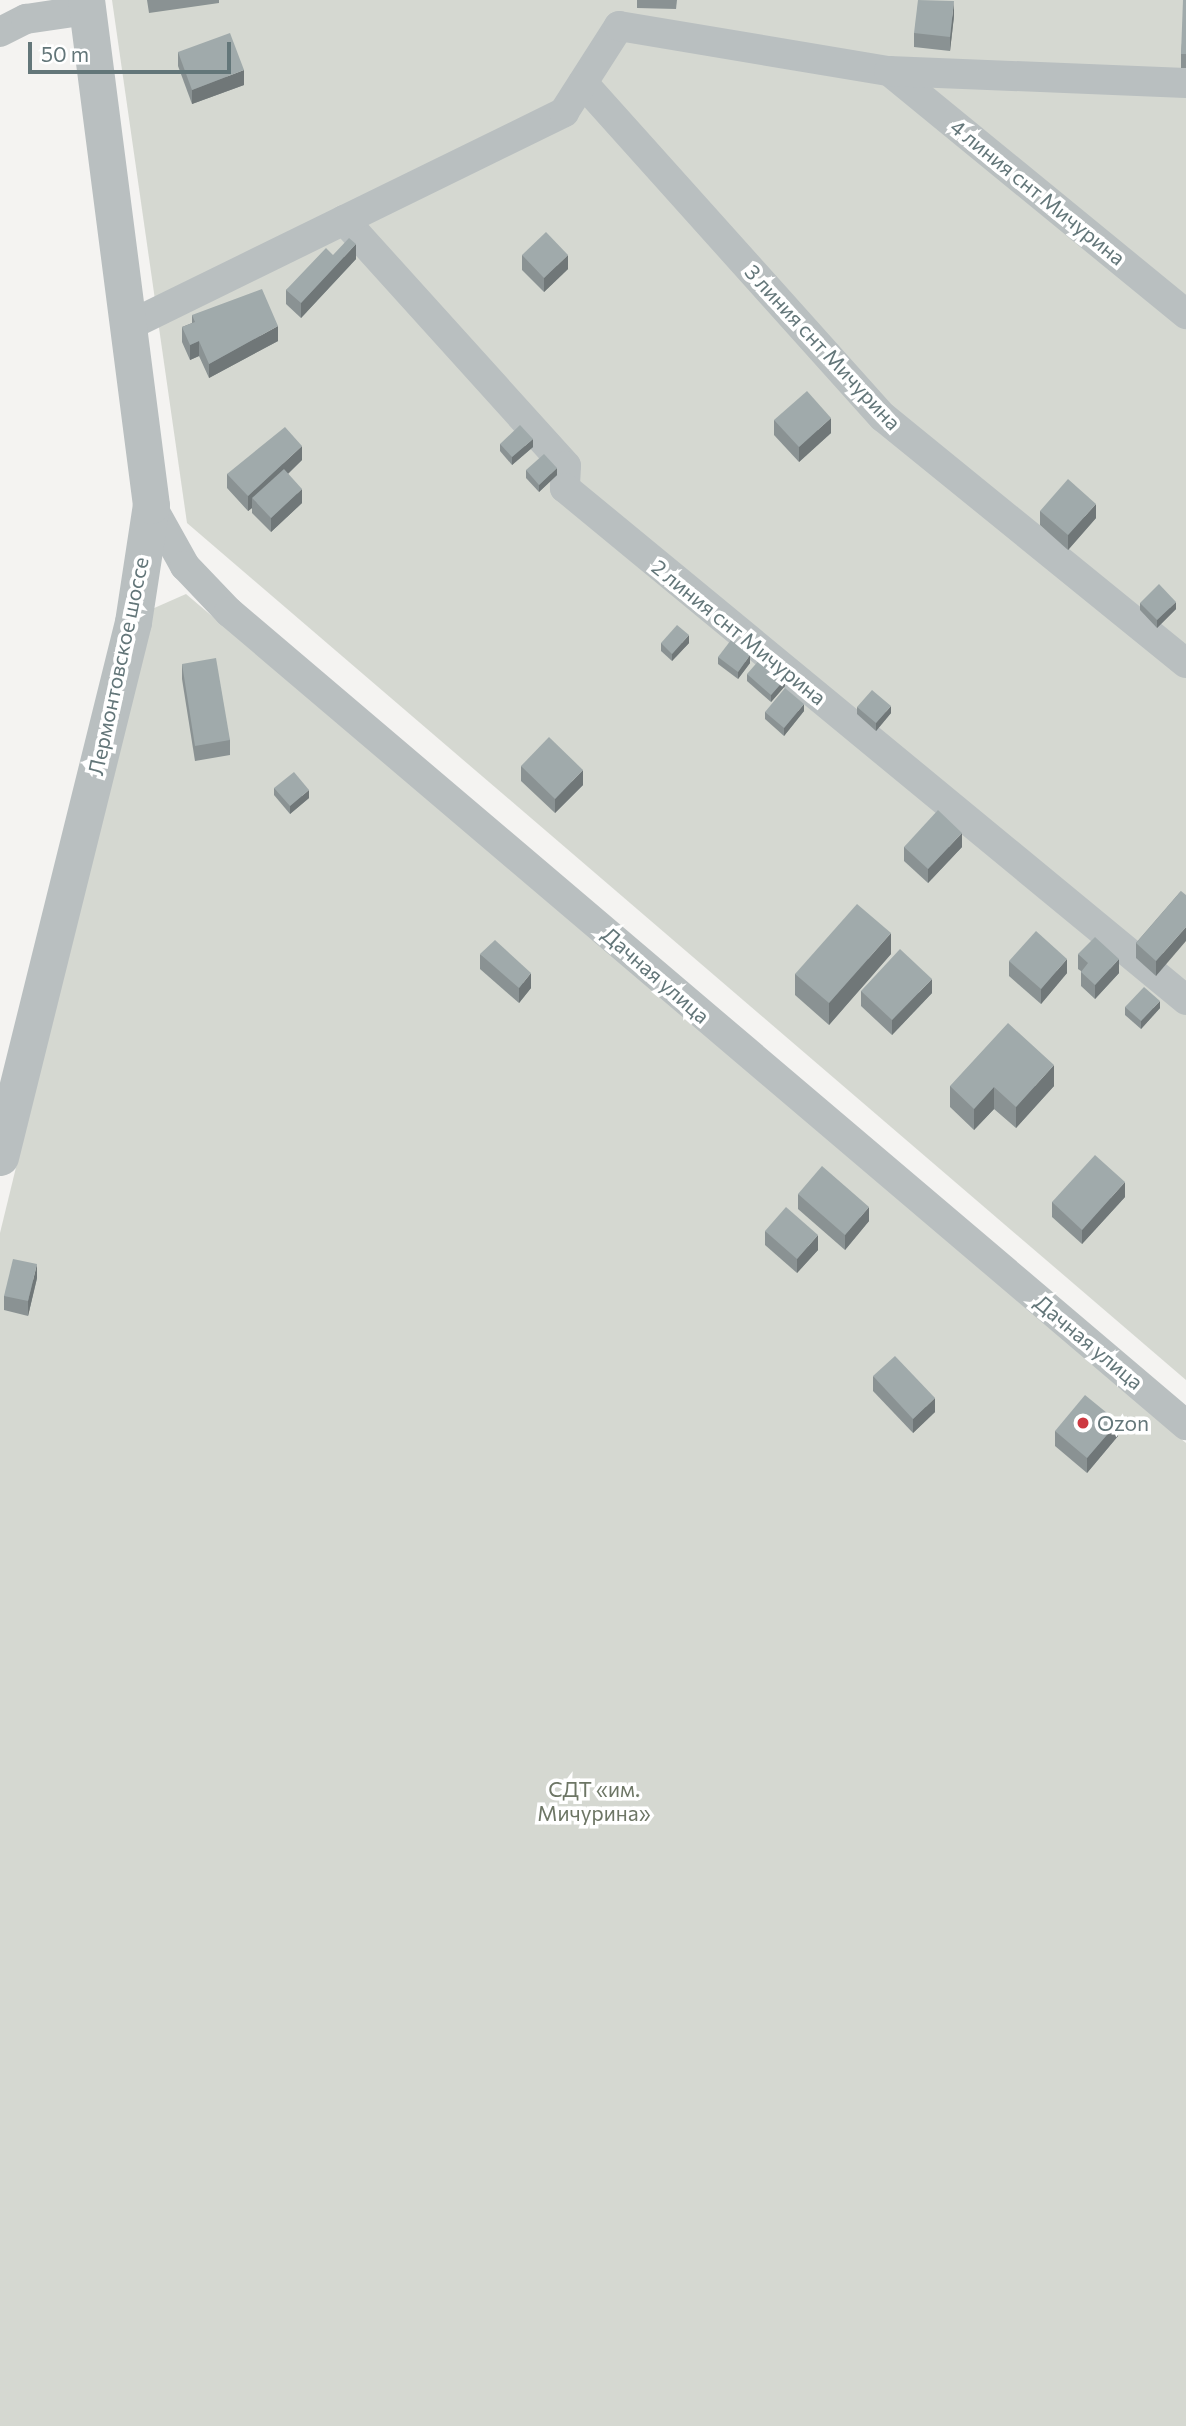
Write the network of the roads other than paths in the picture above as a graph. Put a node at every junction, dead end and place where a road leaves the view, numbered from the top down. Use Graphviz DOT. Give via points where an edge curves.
graph roads {
  1 [pos="86,5"];
  2 [pos="0,32"];
  3 [pos="889,71"];
  4 [pos="583,83"];
  5 [pos="1186,83"];
  6 [pos="344,220"];
  7 [pos="1186,314"];
  8 [pos="126,327"];
  9 [pos="151,505"];
  10 [pos="1186,663"];
  11 [pos="1186,1000"];
  12 [pos="0,1157"];
  13 [pos="1186,1424"];
  1 -- 2 [label="street" via="26,19"];
  1 -- 8 [label="street, Лермонтовское шоссе"];
  3 -- 4 [label="street" via="619,26"];
  3 -- 5 [label="street"];
  3 -- 7 [label="street, 4 линия снт Мичурина"];
  4 -- 6 [label="street" via="564,112"];
  4 -- 10 [label="street, 3 линия снт Мичурина" via="883,416"];
  6 -- 8 [label="street"];
  6 -- 11 [label="street, 2 линия снт Мичурина" via="566,466 565,488"];
  8 -- 9 [label="street, Лермонтовское шоссе"];
  9 -- 12 [label="street, Лермонтовское шоссе" via="133,622"];
  9 -- 13 [label="street, Дачная улица" via="185,566 229,612"];
}
